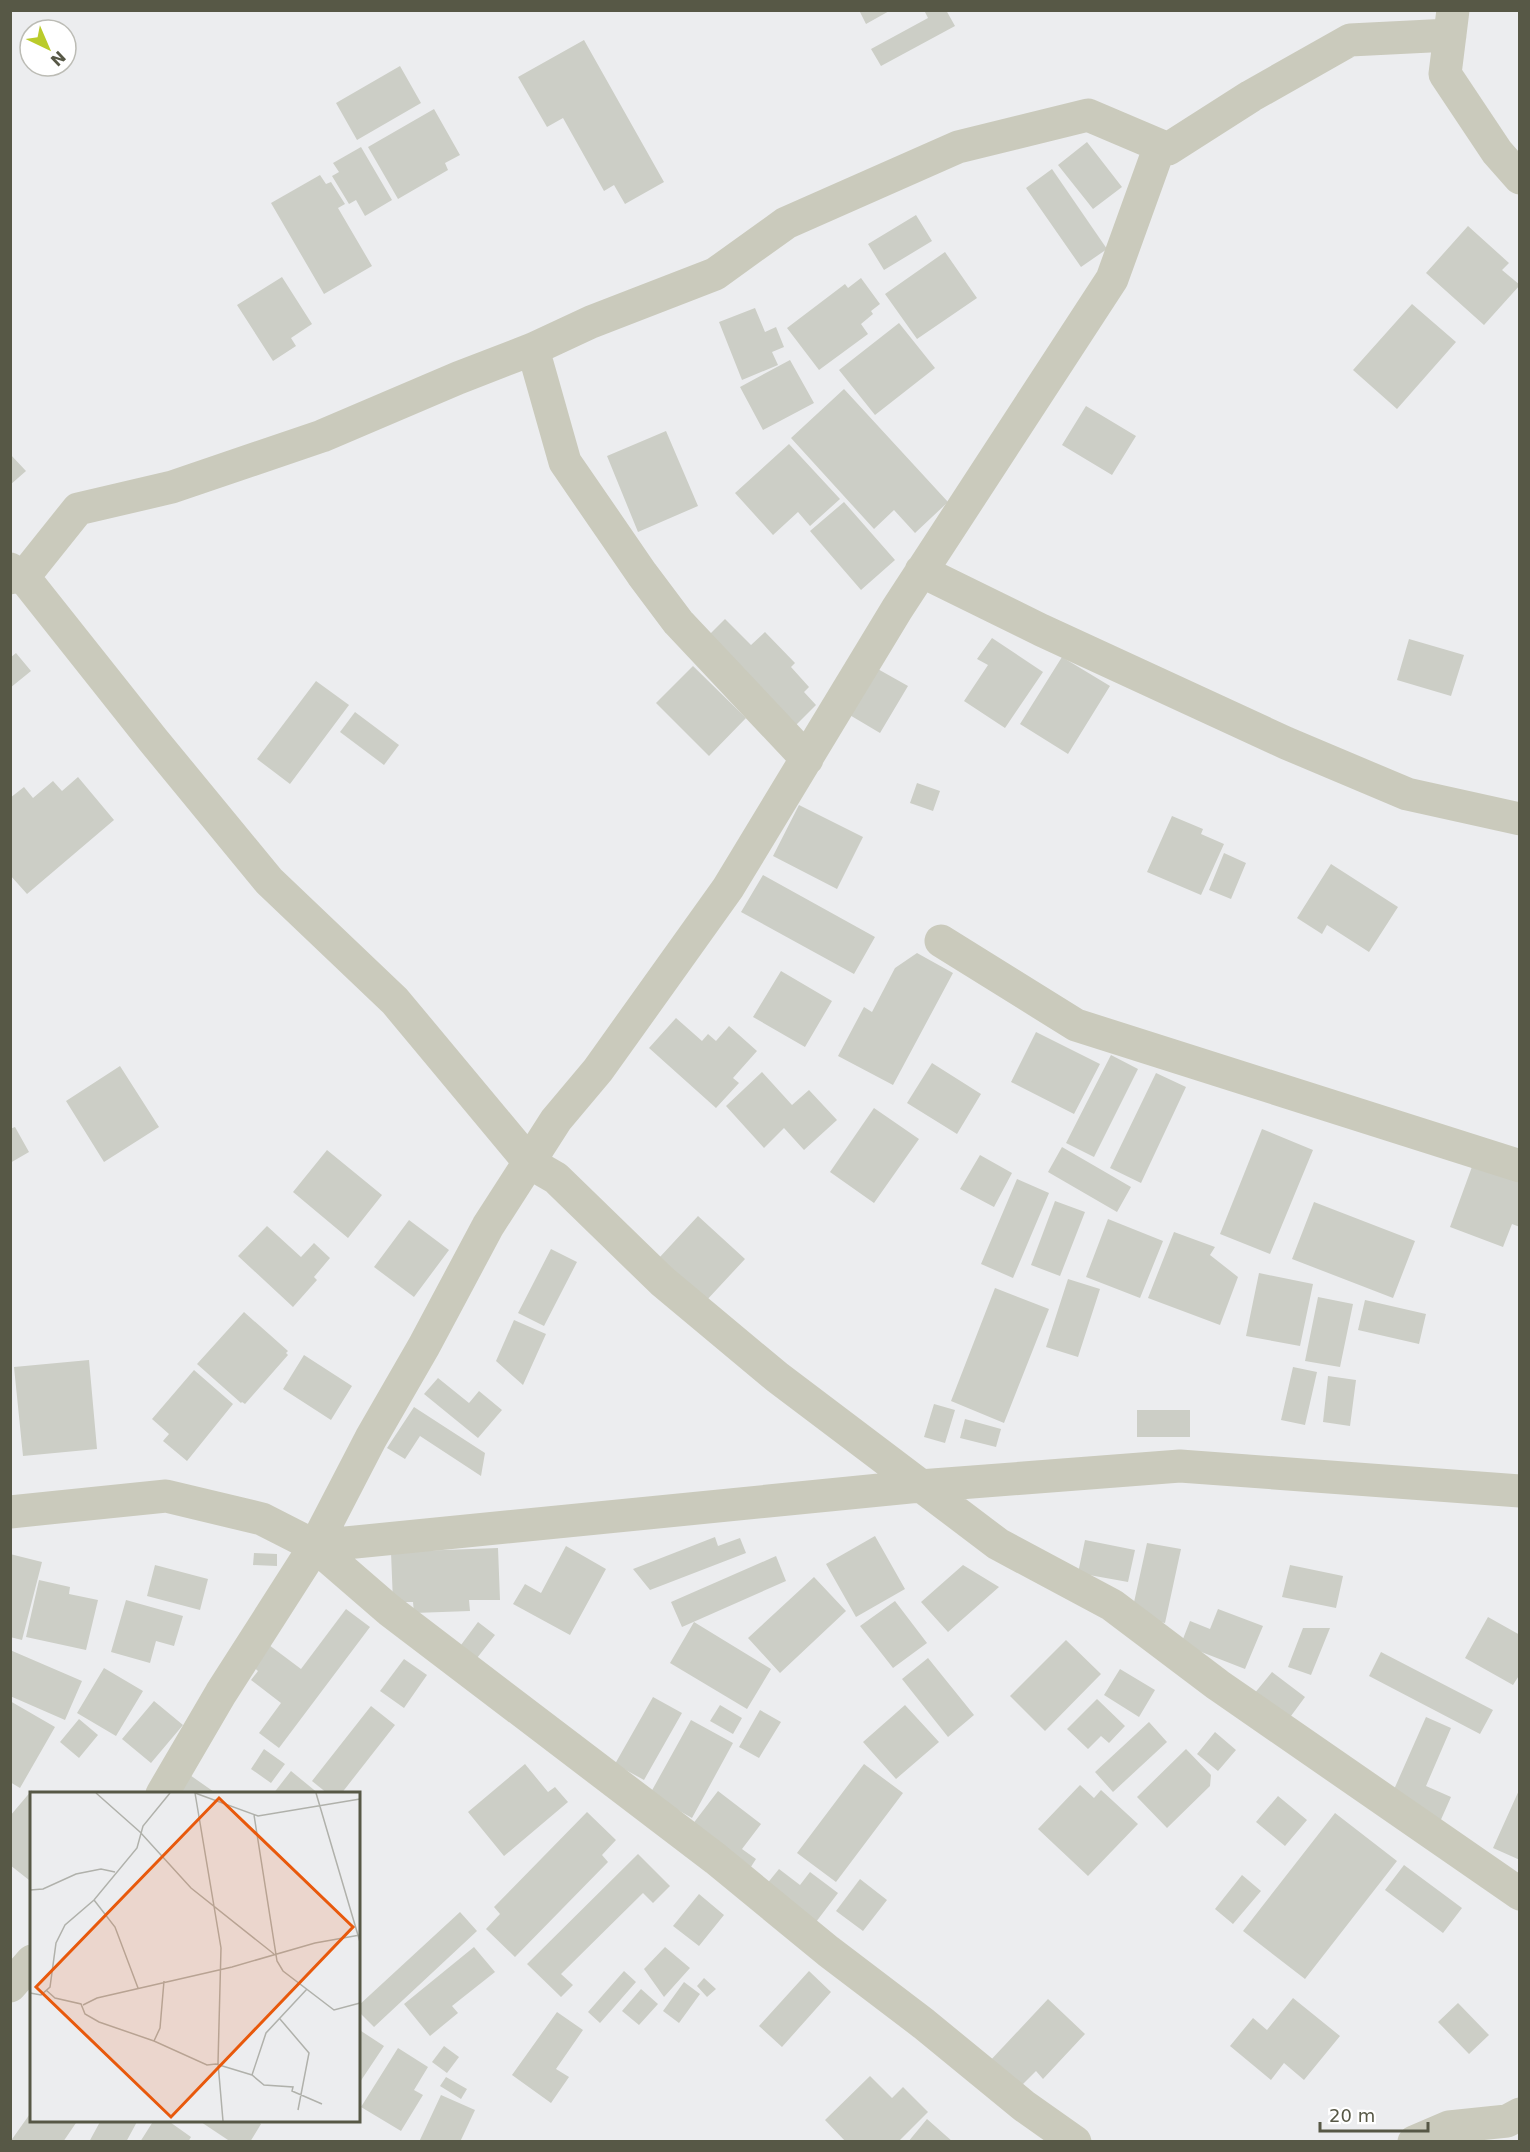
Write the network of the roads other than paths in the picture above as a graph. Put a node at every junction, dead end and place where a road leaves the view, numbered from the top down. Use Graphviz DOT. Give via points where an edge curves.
graph roads {
  1 [pos="1452,23"];
  2 [pos="1156,158"];
  3 [pos="1520,178"];
  4 [pos="533,349"];
  5 [pos="10,569"];
  6 [pos="921,571"];
  7 [pos="10,579"];
  8 [pos="807,759"];
  9 [pos="1520,819"];
  10 [pos="942,941"];
  11 [pos="530,1163"];
  12 [pos="1520,1166"];
  13 [pos="920,1486"];
  14 [pos="1520,1491"];
  15 [pos="10,1512"];
  16 [pos="315,1546"];
  17 [pos="163,1792"];
  18 [pos="1520,1894"];
  19 [pos="30,1963"];
  20 [pos="10,1986"];
  21 [pos="1520,2114"];
  22 [pos="1075,2142"];
  23 [pos="1414,2142"];
  1 -- 3 [label="street" via="1444,74 1497,152"];
  1 -- 4 [label="street" via="1350,40 1168,149 1088,115 958,147 786,223 715,274"];
  2 -- 6 [label="street" via="1112,279"];
  4 -- 7 [label="street" via="322,436 172,487 78,509 30,569"];
  4 -- 8 [label="street" via="565,462 678,622"];
  5 -- 11 [label="street" via="26,580 269,881 395,1001"];
  6 -- 8 [label="street"];
  6 -- 9 [label="street" via="1264,733 1407,794"];
  8 -- 11 [label="street" via="728,888 604,1061 556,1120"];
  10 -- 12 [label="street" via="1076,1025"];
  11 -- 13 [label="street" via="556,1178 662,1281 777,1377"];
  11 -- 16 [label="street" via="488,1226"];
  13 -- 14 [label="street" via="1180,1466"];
  13 -- 16 [label="street"];
  13 -- 18 [label="street" via="998,1544 1112,1605 1218,1685"];
  15 -- 16 [label="street" via="166,1496 262,1519"];
  16 -- 17 [label="street"];
  16 -- 22 [label="street" via="389,1610 716,1859 1024,2106"];
  19 -- 20 [label="street"];
  21 -- 23 [label="street" via="1507,2121 1449,2127"];
}
